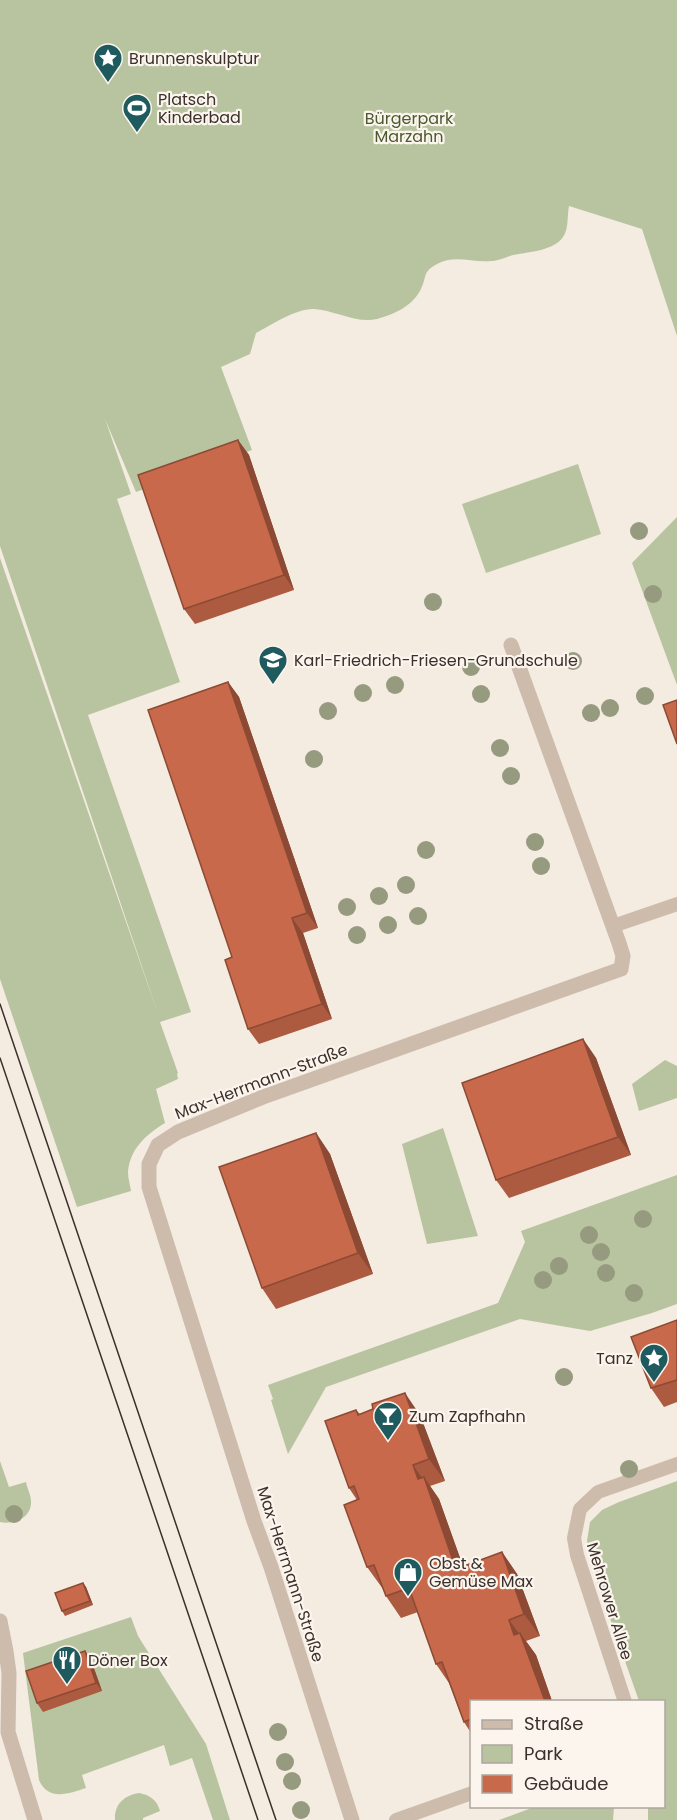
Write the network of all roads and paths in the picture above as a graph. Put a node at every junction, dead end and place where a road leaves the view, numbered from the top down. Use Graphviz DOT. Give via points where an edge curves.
graph roads {
  1 [pos="511,645"];
  2 [pos="677,903"];
  3 [pos="613,926"];
  4 [pos="677,1464"];
  5 [pos="0,1621"];
  6 [pos="625,1700"];
  7 [pos="4,1733"];
  8 [pos="470,1793"];
  9 [pos="34,1820"];
  10 [pos="352,1820"];
  11 [pos="396,1820"];
  1 -- 3 [label="street, Max-Herrmann-Straße"];
  2 -- 3 [label="lane"];
  3 -- 10 [label="street, Max-Herrmann-Straße" via="623,956 621,969 231,1110 178,1132 158,1145 148,1164 152,1198"];
  4 -- 6 [label="lane, Mehrower Allee" via="598,1492 580,1509 574,1538 577,1555"];
  5 -- 7 [label="street" via="9,1673"];
  7 -- 9 [label="street"];
  8 -- 11 [label="lane"];
}
